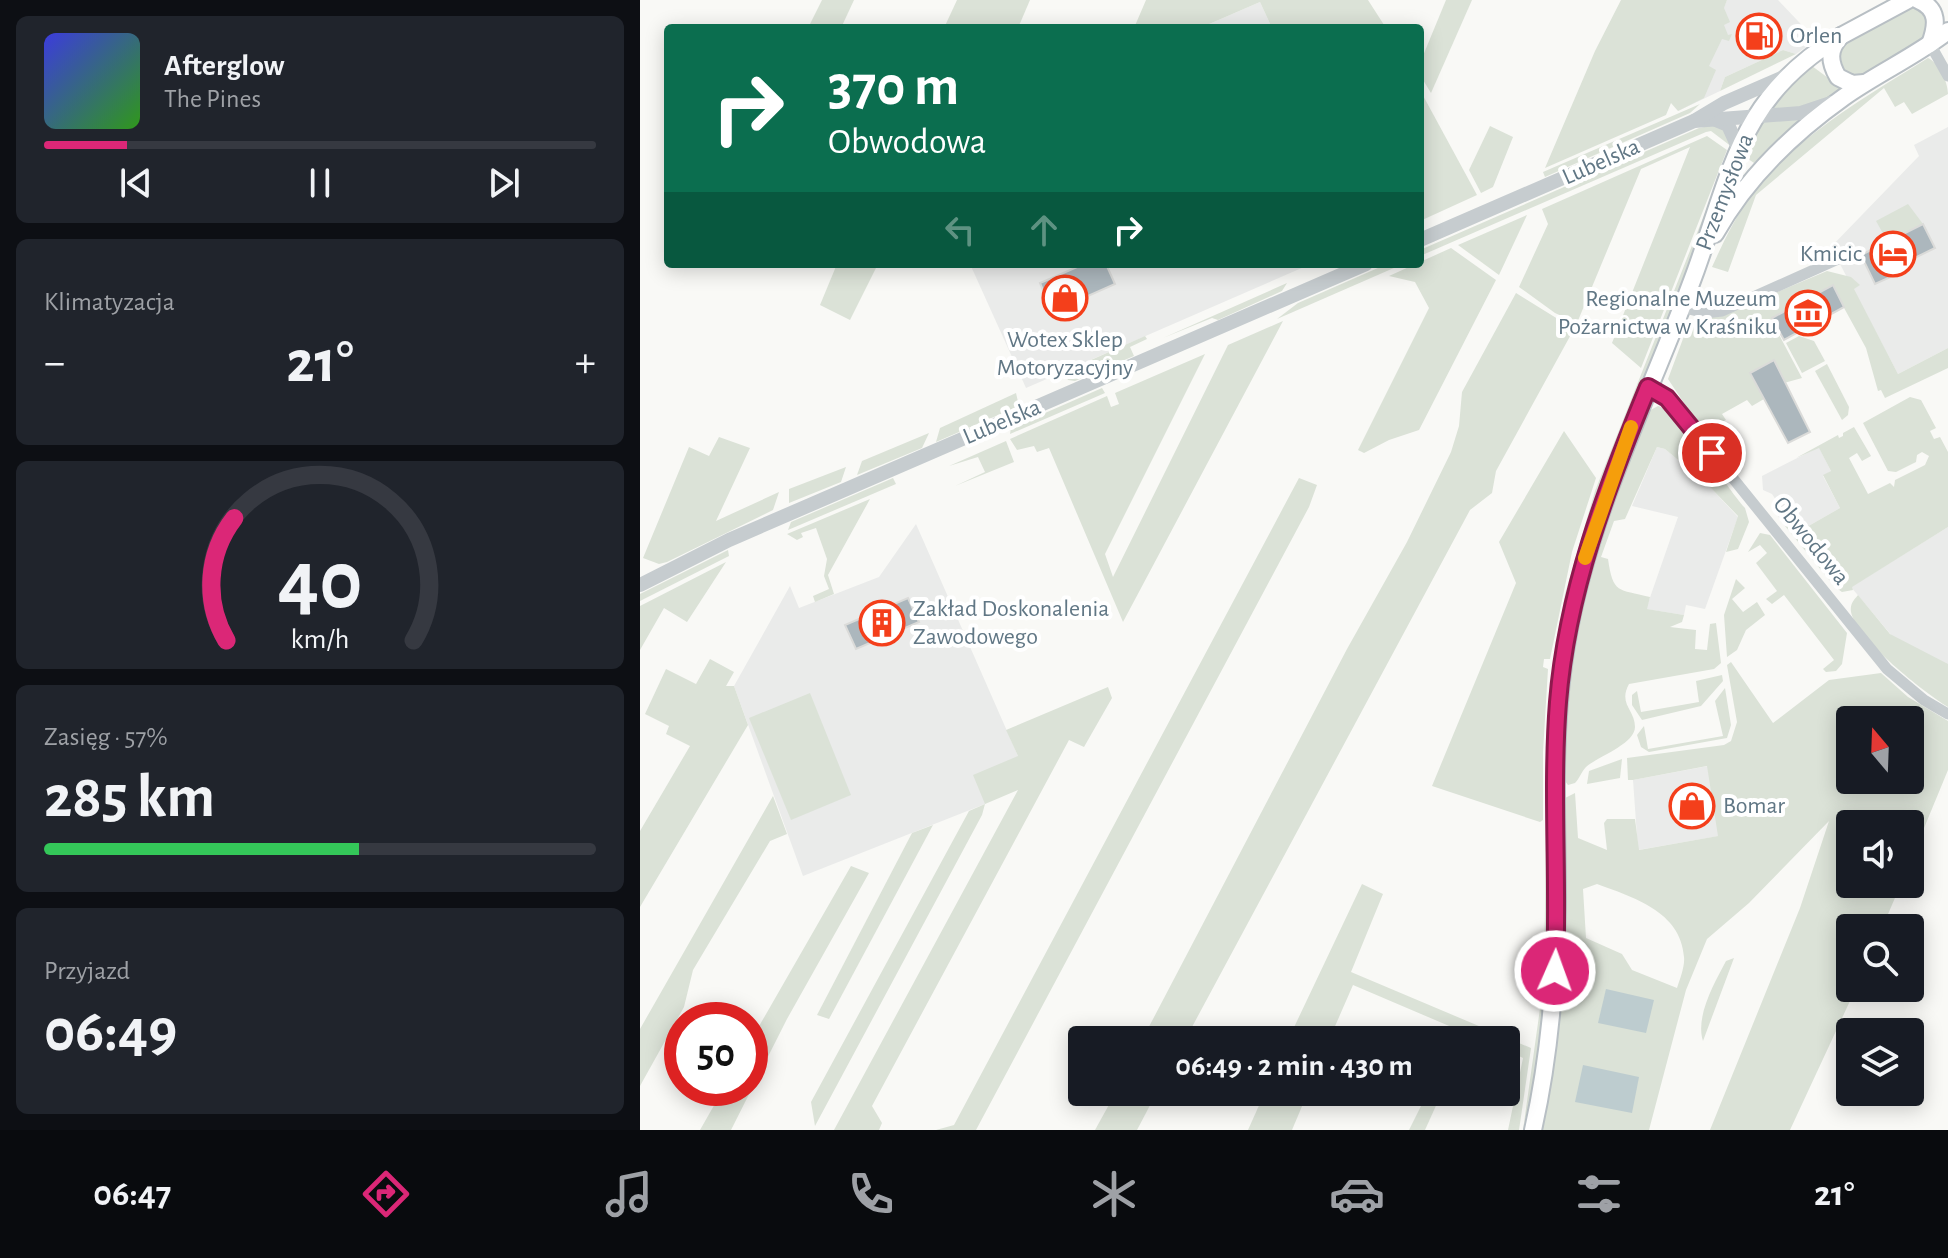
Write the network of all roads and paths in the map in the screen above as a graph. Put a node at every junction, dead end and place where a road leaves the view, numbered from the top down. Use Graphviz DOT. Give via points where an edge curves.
graph roads {
  1 [pos="1908,0"];
  2 [pos="1948,31"];
  3 [pos="1841,36"];
  4 [pos="1930,44"];
  5 [pos="1786,76"];
  6 [pos="1948,76"];
  7 [pos="1868,82"];
  8 [pos="1844,97"];
  9 [pos="1755,117"];
  10 [pos="1715,119"];
  11 [pos="1694,121"];
  12 [pos="1738,147"];
  13 [pos="1424,238"];
  14 [pos="1847,255"];
  15 [pos="1357,268"];
  16 [pos="1695,271"];
  17 [pos="1681,307"];
  18 [pos="1648,387"];
  19 [pos="640,585"];
  20 [pos="1948,714"];
  21 [pos="1533,1130"];
  1 -- 3 [label="main road, Lubelska"];
  1 -- 4 [label="main road" via="1928,6 1935,17"];
  2 -- 4 [label="main road"];
  3 -- 5 [label="main road, Lubelska"];
  3 -- 7 [label="main road" via="1831,53 1835,73 1846,83"];
  4 -- 6 [label="street"];
  4 -- 7 [label="main road, Lubelska"];
  5 -- 9 [label="main road, Przemysłowa"];
  5 -- 11 [label="street, Lubelska"];
  7 -- 8 [label="main road, Lubelska"];
  8 -- 9 [label="street, Lubelska" via="1801,113"];
  8 -- 16 [label="main road, Przemysłowa" via="1753,178"];
  9 -- 10 [label="street, Lubelska"];
  9 -- 12 [label="main road, Przemysłowa"];
  10 -- 11 [label="street, Lubelska"];
  10 -- 12 [label="street" via="1728,125"];
  11 -- 13 [label="street, Lubelska"];
  12 -- 16 [label="main road, Przemysłowa"];
  14 -- 17 [label="street" via="1722,311"];
  15 -- 19 [label="street, Lubelska" via="729,540"];
  16 -- 17 [label="main road, Przemysłowa"];
  17 -- 18 [label="main road, Przemysłowa"];
  18 -- 20 [label="street, Obwodowa" via="1677,409 1887,669"];
  18 -- 21 [label="main road, Przemysłowa" via="1599,510 1567,633 1556,751 1555,971"];
}
